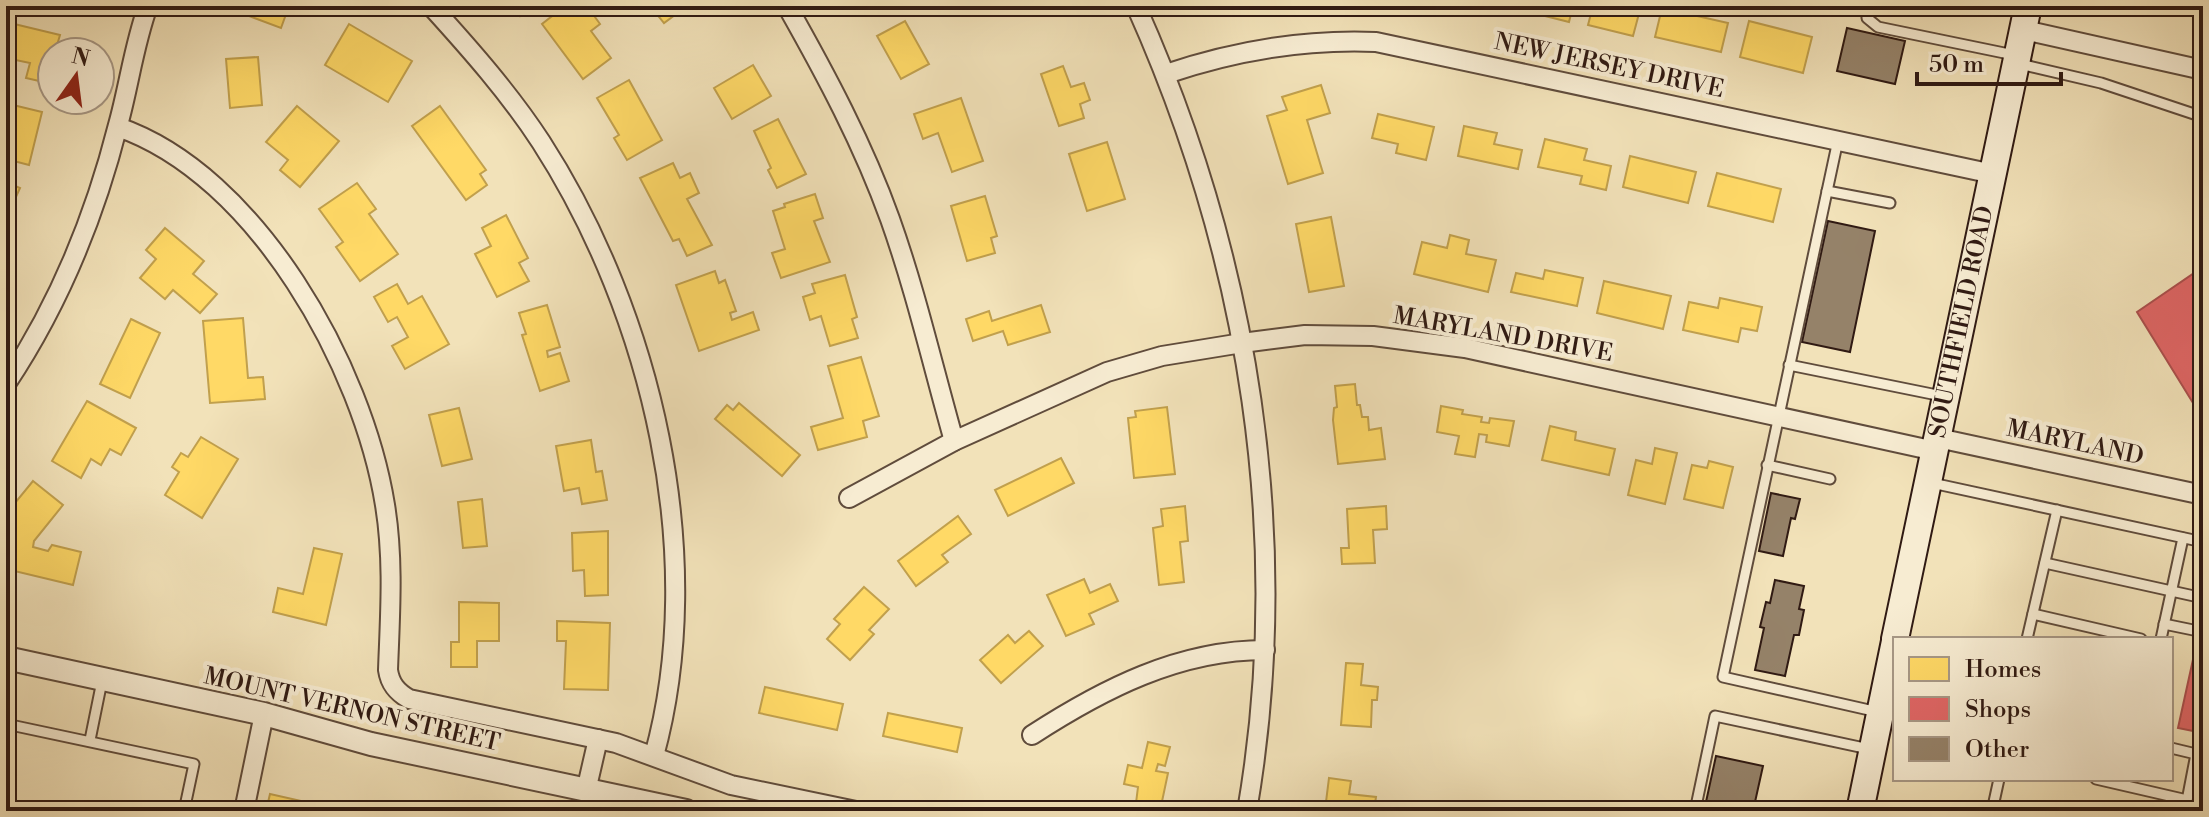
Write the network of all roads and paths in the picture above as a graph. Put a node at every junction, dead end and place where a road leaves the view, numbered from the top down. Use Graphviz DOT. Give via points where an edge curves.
graph roads {
  1 [pos="148,6"];
  2 [pos="431,6"];
  3 [pos="787,6"];
  4 [pos="1136,6"];
  5 [pos="1867,6"];
  6 [pos="2026,18"];
  7 [pos="2017,60"];
  8 [pos="2203,70"];
  9 [pos="1166,74"];
  10 [pos="2203,117"];
  11 [pos="118,127"];
  12 [pos="1838,140"];
  13 [pos="1993,174"];
  14 [pos="1827,191"];
  15 [pos="1890,203"];
  16 [pos="1242,343"];
  17 [pos="1789,365"];
  18 [pos="6,384"];
  19 [pos="1946,397"];
  20 [pos="1778,416"];
  21 [pos="954,441"];
  22 [pos="1936,445"];
  23 [pos="1767,465"];
  24 [pos="1830,479"];
  25 [pos="1929,482"];
  26 [pos="2203,495"];
  27 [pos="849,498"];
  28 [pos="2057,510"];
  29 [pos="2183,538"];
  30 [pos="2203,542"];
  31 [pos="2045,563"];
  32 [pos="2171,591"];
  33 [pos="2203,598"];
  34 [pos="2033,614"];
  35 [pos="2164,624"];
  36 [pos="2203,632"];
  37 [pos="1896,637"];
  38 [pos="2027,637"];
  39 [pos="2132,637"];
  40 [pos="2161,637"];
  41 [pos="1265,650"];
  42 [pos="6,658"];
  43 [pos="1893,659"];
  44 [pos="103,679"];
  45 [pos="1890,687"];
  46 [pos="1880,713"];
  47 [pos="264,714"];
  48 [pos="6,724"];
  49 [pos="1032,735"];
  50 [pos="598,739"];
  51 [pos="90,740"];
  52 [pos="2173,748"];
  53 [pos="1872,750"];
  54 [pos="654,756"];
  55 [pos="1999,781"];
  56 [pos="2105,781"];
  57 [pos="586,791"];
  58 [pos="2187,800"];
  59 [pos="184,811"];
  60 [pos="244,811"];
  61 [pos="686,811"];
  62 [pos="856,811"];
  63 [pos="1247,811"];
  64 [pos="1695,811"];
  65 [pos="1860,811"];
  66 [pos="1992,811"];
  67 [pos="2185,811"];
  1 -- 11 [label="street"];
  2 -- 54 [label="street" via="542,143 595,241 642,369 667,480 674,569 673,634"];
  3 -- 21 [label="street" via="833,88 878,187"];
  4 -- 9 [label="street"];
  5 -- 7 [label="lane" via="1867,18 1878,27"];
  6 -- 7 [label="main road, SOUTHFIELD ROAD"];
  6 -- 8 [label="street"];
  7 -- 10 [label="lane"];
  7 -- 13 [label="main road, SOUTHFIELD ROAD"];
  9 -- 12 [label="street, NEW JERSEY DRIVE" via="1286,45 1376,42"];
  9 -- 16 [label="street" via="1221,249"];
  11 -- 18 [label="street" via="61,285"];
  11 -- 50 [label="street" via="179,158 245,217 283,262 342,365 361,410 385,504 391,570 388,670 394,687 409,699"];
  12 -- 13 [label="street, NEW JERSEY DRIVE"];
  12 -- 14 [label="lane"];
  13 -- 19 [label="main road, SOUTHFIELD ROAD"];
  14 -- 15 [label="lane"];
  14 -- 17 [label="lane"];
  16 -- 20 [label="street, MARYLAND DRIVE" via="1338,335 1437,343"];
  16 -- 21 [label="street, MARYLAND DRIVE" via="1162,356 1107,372"];
  16 -- 41 [label="street" via="1262,479"];
  17 -- 19 [label="lane"];
  17 -- 20 [label="lane"];
  19 -- 22 [label="main road, SOUTHFIELD ROAD"];
  20 -- 22 [label="street, MARYLAND DRIVE"];
  20 -- 23 [label="lane"];
  21 -- 27 [label="street, MARYLAND DRIVE"];
  22 -- 25 [label="main road, SOUTHFIELD ROAD"];
  22 -- 26 [label="street, MARYLAND"];
  23 -- 24 [label="lane"];
  23 -- 46 [label="lane" via="1723,677"];
  25 -- 28 [label="lane"];
  25 -- 37 [label="main road, SOUTHFIELD ROAD"];
  28 -- 29 [label="lane"];
  28 -- 31 [label="lane"];
  29 -- 30 [label="lane"];
  29 -- 32 [label="lane"];
  31 -- 32 [label="lane"];
  31 -- 34 [label="lane"];
  32 -- 33 [label="lane"];
  32 -- 35 [label="lane"];
  34 -- 38 [label="lane"];
  34 -- 39 [label="lane"];
  35 -- 36 [label="lane"];
  35 -- 40 [label="lane"];
  41 -- 49 [label="street" via="1229,651 1167,666 1092,698"];
  41 -- 63 [label="street"];
  42 -- 44 [label="street, MOUNT VERNON STREET"];
  43 -- 45 [label="main road, SOUTHFIELD ROAD"];
  44 -- 47 [label="street, MOUNT VERNON STREET"];
  44 -- 51 [label="lane"];
  45 -- 46 [label="main road, SOUTHFIELD ROAD"];
  46 -- 53 [label="main road, SOUTHFIELD ROAD"];
  47 -- 57 [label="street, MOUNT VERNON STREET" via="371,744"];
  47 -- 60 [label="street"];
  48 -- 51 [label="lane"];
  50 -- 54 [label="street"];
  50 -- 57 [label="street"];
  51 -- 59 [label="lane" via="194,764"];
  52 -- 58 [label="lane" via="2196,754"];
  53 -- 64 [label="lane" via="1715,716"];
  53 -- 65 [label="main road, SOUTHFIELD ROAD"];
  54 -- 62 [label="street" via="731,785"];
  55 -- 66 [label="lane"];
  56 -- 58 [label="lane"];
  57 -- 61 [label="street, MOUNT VERNON STREET"];
  58 -- 67 [label="lane"];
}
